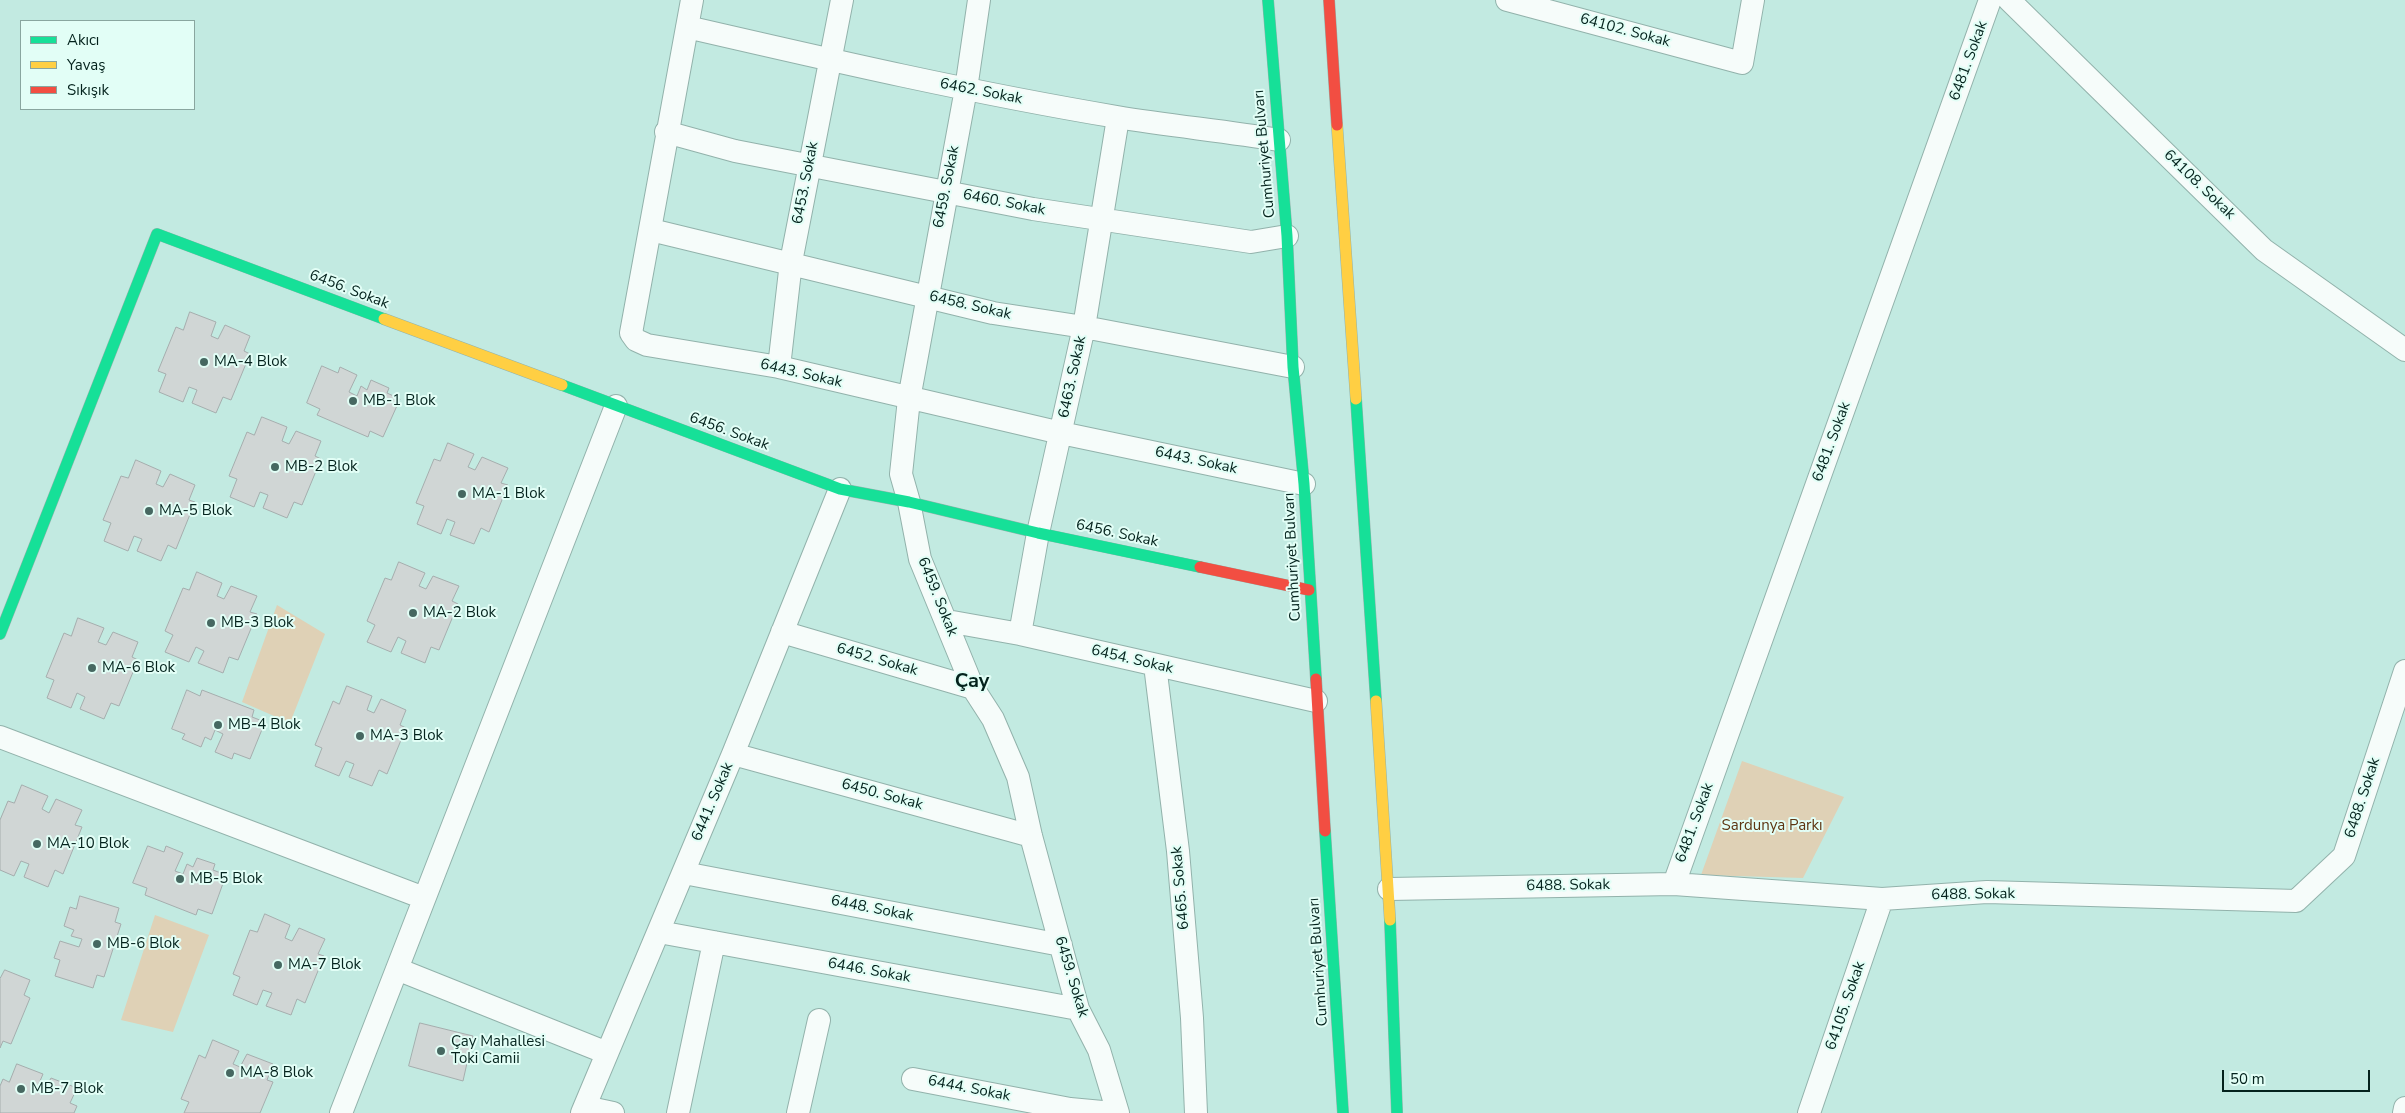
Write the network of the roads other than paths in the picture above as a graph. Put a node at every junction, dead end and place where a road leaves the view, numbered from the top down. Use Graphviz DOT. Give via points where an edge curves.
graph roads {
  1 [pos="692,0"];
  2 [pos="842,0"];
  3 [pos="979,0"];
  4 [pos="1268,0"];
  5 [pos="1329,0"];
  6 [pos="1507,0"];
  7 [pos="1753,0"];
  8 [pos="1990,0"];
  9 [pos="2009,0"];
  10 [pos="687,27"];
  11 [pos="830,60"];
  12 [pos="966,89"];
  13 [pos="1118,118"];
  14 [pos="666,132"];
  15 [pos="1278,140"];
  16 [pos="809,165"];
  17 [pos="947,192"];
  18 [pos="1102,221"];
  19 [pos="651,230"];
  20 [pos="1286,236"];
  21 [pos="791,262"];
  22 [pos="927,296"];
  23 [pos="1084,327"];
  24 [pos="2405,350"];
  25 [pos="779,367"];
  26 [pos="1293,367"];
  27 [pos="909,399"];
  28 [pos="616,406"];
  29 [pos="1061,433"];
  30 [pos="1304,484"];
  31 [pos="840,489"];
  32 [pos="909,502"];
  33 [pos="1038,533"];
  34 [pos="1309,590"];
  35 [pos="946,621"];
  36 [pos="782,632"];
  37 [pos="0,634"];
  38 [pos="1020,634"];
  39 [pos="1154,665"];
  40 [pos="2405,671"];
  41 [pos="973,688"];
  42 [pos="1316,701"];
  43 [pos="0,737"];
  44 [pos="733,754"];
  45 [pos="1031,836"];
  46 [pos="684,873"];
  47 [pos="1674,884"];
  48 [pos="1390,889"];
  49 [pos="424,898"];
  50 [pos="1882,899"];
  51 [pos="659,932"];
  52 [pos="714,942"];
  53 [pos="1061,946"];
  54 [pos="396,969"];
  55 [pos="1078,1009"];
  56 [pos="819,1020"];
  57 [pos="607,1053"];
  58 [pos="913,1079"];
  59 [pos="2405,1108"];
  60 [pos="583,1110"];
  61 [pos="341,1113"];
  62 [pos="613,1113"];
  63 [pos="678,1113"];
  64 [pos="798,1113"];
  65 [pos="1113,1113"];
  66 [pos="1118,1113"];
  67 [pos="1196,1113"];
  68 [pos="1343,1113"];
  69 [pos="1397,1113"];
  70 [pos="1810,1113"];
  71 [pos="2404,1113"];
  1 -- 10 [label="street, 6443. Sokak"];
  2 -- 11 [label="street, 6453. Sokak"];
  3 -- 12 [label="street, 6459. Sokak"];
  4 -- 15 [label="main road, Cumhuriyet Bulvarı"];
  5 -- 48 [label="main road"];
  6 -- 7 [label="street, 64102. Sokak" via="1742,62"];
  8 -- 47 [label="street, 6481. Sokak"];
  9 -- 24 [label="street, 64108. Sokak" via="2264,250"];
  10 -- 11 [label="street, 6462. Sokak"];
  10 -- 14 [label="street, 6443. Sokak"];
  11 -- 12 [label="street, 6462. Sokak"];
  11 -- 16 [label="street, 6453. Sokak"];
  12 -- 13 [label="street, 6462. Sokak"];
  12 -- 17 [label="street, 6459. Sokak"];
  13 -- 15 [label="street, 6462. Sokak"];
  13 -- 18 [label="street, 6463. Sokak"];
  14 -- 16 [label="street, 6460. Sokak" via="735,151"];
  14 -- 19 [label="street, 6443. Sokak"];
  15 -- 20 [label="main road, Cumhuriyet Bulvarı"];
  16 -- 17 [label="street, 6460. Sokak"];
  16 -- 21 [label="street, 6453. Sokak"];
  17 -- 18 [label="street, 6460. Sokak"];
  17 -- 22 [label="street, 6459. Sokak"];
  18 -- 20 [label="street, 6460. Sokak" via="1251,242"];
  18 -- 23 [label="street, 6463. Sokak"];
  19 -- 21 [label="street, 6458. Sokak"];
  19 -- 25 [label="street, 6443. Sokak" via="631,333 636,340 647,345"];
  20 -- 26 [label="main road, Cumhuriyet Bulvarı"];
  21 -- 22 [label="street, 6458. Sokak"];
  21 -- 25 [label="street, 6453. Sokak"];
  22 -- 23 [label="street, 6458. Sokak" via="993,313"];
  22 -- 27 [label="street, 6459. Sokak"];
  23 -- 26 [label="street, 6458. Sokak"];
  23 -- 29 [label="street, 6463. Sokak"];
  25 -- 27 [label="street, 6443. Sokak"];
  26 -- 30 [label="main road, Cumhuriyet Bulvarı"];
  27 -- 29 [label="street, 6443. Sokak"];
  27 -- 32 [label="street, 6459. Sokak" via="901,474"];
  28 -- 31 [label="main road, 6456. Sokak"];
  28 -- 37 [label="main road, 6456. Sokak" via="157,234"];
  28 -- 49 [label="street"];
  29 -- 30 [label="street, 6443. Sokak"];
  29 -- 33 [label="street, 6463. Sokak"];
  30 -- 34 [label="main road, Cumhuriyet Bulvarı"];
  31 -- 32 [label="main road, 6456. Sokak"];
  31 -- 36 [label="street, 6441. Sokak"];
  32 -- 33 [label="main road, 6456. Sokak"];
  32 -- 35 [label="street, 6459. Sokak" via="920,559"];
  33 -- 34 [label="main road, 6456. Sokak"];
  33 -- 38 [label="street, 6463. Sokak"];
  34 -- 42 [label="main road, Cumhuriyet Bulvarı"];
  35 -- 38 [label="street, 6454. Sokak"];
  35 -- 41 [label="street, 6459. Sokak"];
  36 -- 41 [label="street, 6452. Sokak"];
  36 -- 44 [label="street, 6441. Sokak"];
  38 -- 39 [label="street, 6454. Sokak"];
  39 -- 42 [label="street, 6454. Sokak"];
  39 -- 67 [label="street, 6465. Sokak" via="1178,851 1192,1018"];
  40 -- 50 [label="street, 6488. Sokak" via="2344,856 2296,901 1987,892"];
  41 -- 45 [label="street, 6459. Sokak" via="993,719 1018,777"];
  42 -- 68 [label="main road, Cumhuriyet Bulvarı"];
  43 -- 49 [label="street"];
  44 -- 45 [label="street, 6450. Sokak"];
  44 -- 46 [label="street, 6441. Sokak"];
  45 -- 53 [label="street, 6459. Sokak"];
  46 -- 51 [label="street, 6441. Sokak"];
  46 -- 53 [label="street, 6448. Sokak"];
  47 -- 48 [label="street, 6488. Sokak"];
  47 -- 50 [label="street, 6488. Sokak"];
  48 -- 69 [label="main road"];
  49 -- 54 [label="street"];
  50 -- 70 [label="street, 64105. Sokak"];
  51 -- 52 [label="street, 6446. Sokak"];
  51 -- 57 [label="street, 6441. Sokak"];
  52 -- 55 [label="street, 6446. Sokak"];
  52 -- 63 [label="street"];
  53 -- 55 [label="street, 6459. Sokak"];
  54 -- 57 [label="street"];
  54 -- 61 [label="street"];
  55 -- 66 [label="street, 6459. Sokak" via="1099,1050"];
  56 -- 64 [label="street"];
  57 -- 60 [label="street, 6441. Sokak"];
  58 -- 65 [label="street, 6444. Sokak"];
  59 -- 71 [label="street"];
  60 -- 62 [label="street"];
}
